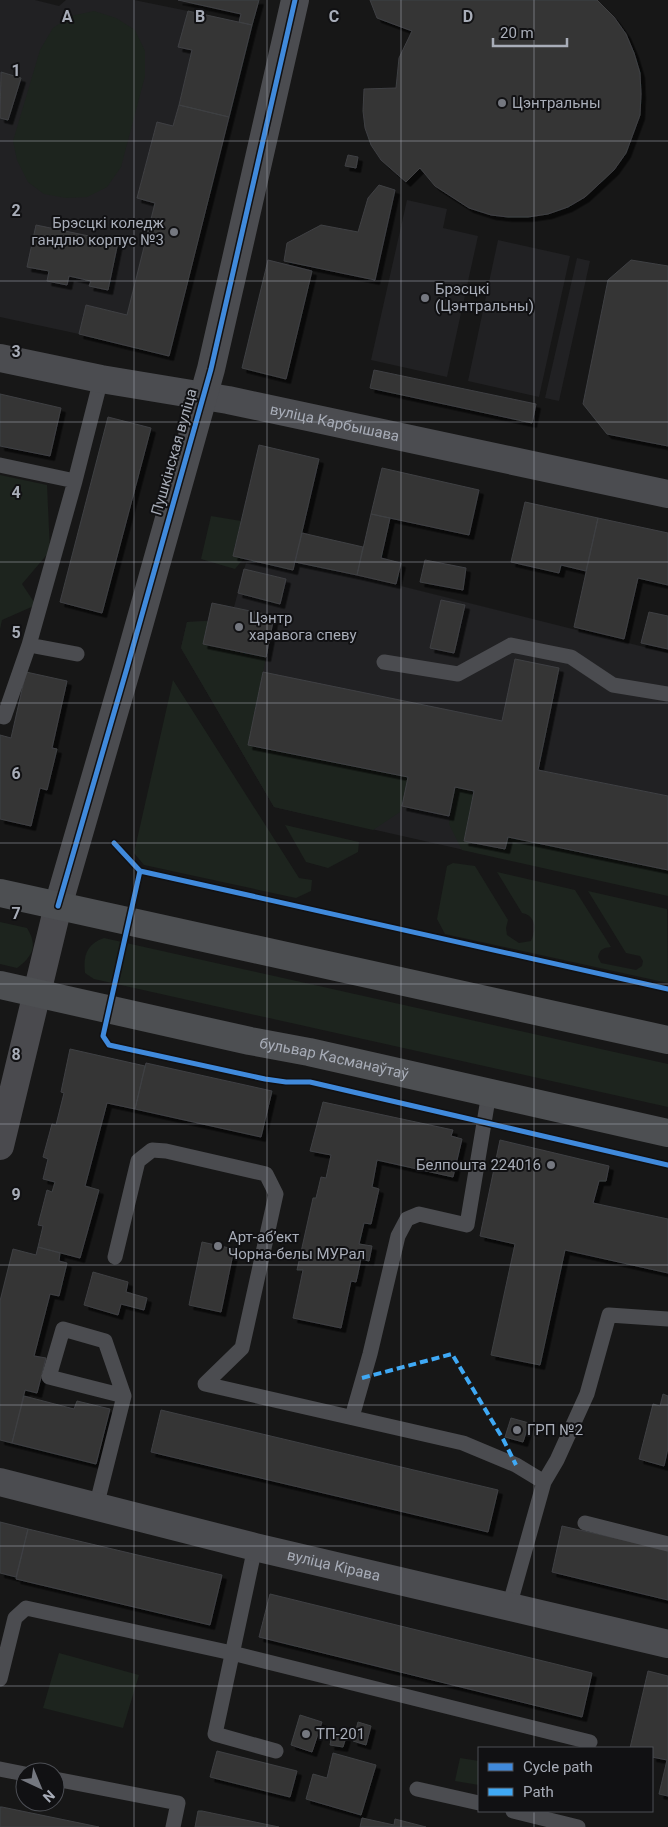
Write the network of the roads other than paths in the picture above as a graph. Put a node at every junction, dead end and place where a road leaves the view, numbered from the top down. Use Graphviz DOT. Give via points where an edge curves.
graph roads {
  1 [pos="295,0"];
  2 [pos="0,358"];
  3 [pos="101,379"];
  4 [pos="203,396"];
  5 [pos="0,465"];
  6 [pos="75,481"];
  7 [pos="668,494"];
  8 [pos="29,645"];
  9 [pos="77,654"];
  10 [pos="384,662"];
  11 [pos="668,694"];
  12 [pos="0,716"];
  13 [pos="0,893"];
  14 [pos="58,906"];
  15 [pos="0,985"];
  16 [pos="36,993"];
  17 [pos="668,1040"];
  18 [pos="489,1093"];
  19 [pos="668,1133"];
  20 [pos="0,1146"];
  21 [pos="115,1256"];
  22 [pos="668,1319"];
  23 [pos="124,1396"];
  24 [pos="352,1417"];
  25 [pos="0,1482"];
  26 [pos="544,1482"];
  27 [pos="96,1507"];
  28 [pos="585,1523"];
  29 [pos="668,1544"];
  30 [pos="255,1546"];
  31 [pos="509,1607"];
  32 [pos="668,1644"];
  33 [pos="232,1653"];
  34 [pos="0,1679"];
  35 [pos="590,1742"];
  36 [pos="276,1751"];
  37 [pos="0,1769"];
  38 [pos="15,1772"];
  39 [pos="65,1781"];
  40 [pos="417,1789"];
  41 [pos="478,1803"];
  42 [pos="517,1812"];
  43 [pos="173,1827"];
  44 [pos="578,1827"];
  1 -- 4 [label="street, Пушкінская вуліца"];
  2 -- 3 [label="street, вуліца Карбышава"];
  3 -- 4 [label="street, вуліца Карбышава"];
  3 -- 6 [label="lane"];
  4 -- 7 [label="street, вуліца Карбышава"];
  4 -- 14 [label="street, Пушкінская вуліца"];
  5 -- 6 [label="lane"];
  6 -- 8 [label="lane"];
  8 -- 9 [label="lane"];
  8 -- 12 [label="lane" via="4,717"];
  10 -- 11 [label="lane" via="458,674 511,645 571,657 612,685"];
  13 -- 14 [label="main road"];
  14 -- 16 [label="main road, Пушкінская вуліца"];
  14 -- 17 [label="main road"];
  15 -- 16 [label="main road, бульвар Касманаўтаў"];
  16 -- 18 [label="main road, бульвар Касманаўтаў"];
  16 -- 20 [label="main road, Пушкінская вуліца"];
  18 -- 19 [label="main road, бульвар Касманаўтаў"];
  18 -- 24 [label="lane" via="467,1225 418,1214 407,1219 398,1236"];
  21 -- 24 [label="lane" via="138,1161 152,1150 266,1174 276,1194 242,1348 205,1384"];
  22 -- 26 [label="lane" via="610,1315 587,1394"];
  23 -- 23 [label="lane" via="105,1341 63,1330 49,1377"];
  23 -- 27 [label="lane"];
  24 -- 26 [label="lane" via="464,1443 516,1465"];
  25 -- 27 [label="street, вуліца Кірава"];
  26 -- 31 [label="lane"];
  27 -- 30 [label="street, вуліца Кірава"];
  28 -- 29 [label="lane"];
  30 -- 31 [label="street, вуліца Кірава"];
  30 -- 33 [label="lane"];
  31 -- 32 [label="street, вуліца Кірава"];
  33 -- 34 [label="lane" via="26,1608 15,1618"];
  33 -- 35 [label="lane"];
  33 -- 36 [label="lane" via="215,1734"];
  37 -- 38 [label="lane"];
  39 -- 43 [label="lane" via="178,1803"];
  40 -- 41 [label="lane"];
  42 -- 44 [label="lane"];
}
